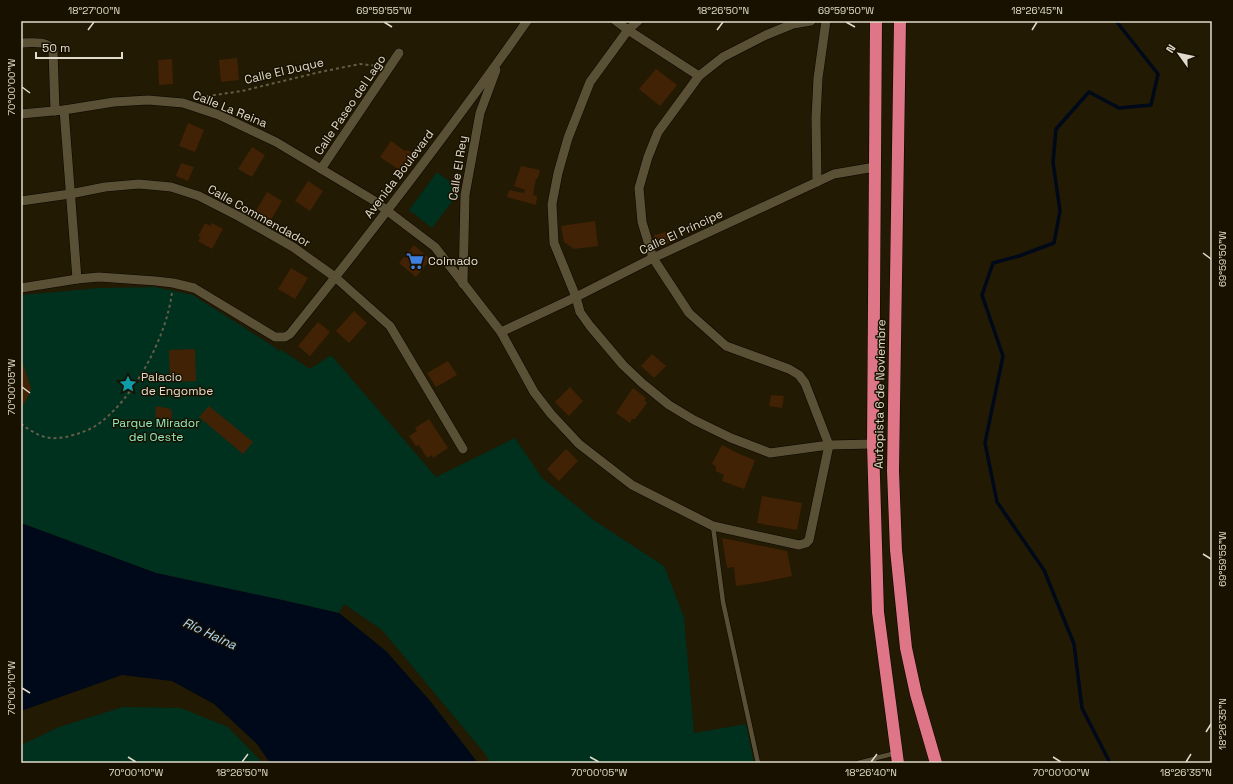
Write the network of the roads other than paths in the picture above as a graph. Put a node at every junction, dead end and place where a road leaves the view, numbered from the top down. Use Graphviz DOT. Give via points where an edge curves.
graph roads {
  1 [pos="527,21"];
  2 [pos="616,21"];
  3 [pos="638,21"];
  4 [pos="811,21"];
  5 [pos="826,21"];
  6 [pos="876,21"];
  7 [pos="900,21"];
  8 [pos="628,30"];
  9 [pos="21,43"];
  10 [pos="399,53"];
  11 [pos="500,60"];
  12 [pos="699,76"];
  13 [pos="59,111"];
  14 [pos="21,114"];
  15 [pos="875,166"];
  16 [pos="321,169"];
  17 [pos="817,182"];
  18 [pos="70,194"];
  19 [pos="21,201"];
  20 [pos="387,210"];
  21 [pos="653,258"];
  22 [pos="335,277"];
  23 [pos="77,279"];
  24 [pos="463,284"];
  25 [pos="21,288"];
  26 [pos="576,297"];
  27 [pos="501,332"];
  28 [pos="873,444"];
  29 [pos="829,445"];
  30 [pos="463,449"];
  31 [pos="713,526"];
  32 [pos="876,758"];
  33 [pos="897,758"];
  34 [pos="758,763"];
  35 [pos="858,763"];
  36 [pos="870,763"];
  37 [pos="936,763"];
  1 -- 11 [label="street, Avenida Boulevard"];
  2 -- 8 [label="street"];
  3 -- 8 [label="street"];
  4 -- 12 [label="street" via="793,24 766,35 723,57"];
  5 -- 17 [label="street" via="818,78"];
  6 -- 15 [label="highway, Autopista 6 de Noviembre"];
  7 -- 37 [label="highway, Autopista 6 de Noviembre" via="893,471 896,550 906,648"];
  8 -- 12 [label="street"];
  8 -- 26 [label="street" via="590,82 568,138 558,173 552,204 554,243"];
  9 -- 13 [label="street" via="46,44 53,50"];
  10 -- 16 [label="street, Calle Paseo del Lago"];
  11 -- 20 [label="street, Avenida Boulevard"];
  11 -- 24 [label="street, Calle El Rey" via="480,113 464,195"];
  12 -- 21 [label="street" via="658,132 639,188 642,222"];
  13 -- 14 [label="street, Calle La Reina"];
  13 -- 16 [label="street, Calle La Reina" via="114,102 148,100 183,103 219,115 276,142"];
  13 -- 18 [label="street"];
  15 -- 17 [label="street, Calle El Príncipe" via="834,174"];
  15 -- 28 [label="highway, Autopista 6 de Noviembre"];
  16 -- 20 [label="street, Calle La Reina"];
  17 -- 21 [label="street, Calle El Príncipe"];
  18 -- 19 [label="street, Calle Commendador"];
  18 -- 22 [label="street, Calle Commendador" via="139,184 171,187 199,196 240,217 293,247"];
  18 -- 23 [label="street"];
  20 -- 22 [label="street, Avenida Boulevard"];
  20 -- 24 [label="street, Calle La Reina" via="435,247"];
  21 -- 26 [label="street, Calle El Príncipe"];
  21 -- 29 [label="street" via="689,313 726,346 800,375"];
  22 -- 23 [label="street, Avenida Boulevard" via="285,338 274,337 194,288 173,283 99,277"];
  22 -- 30 [label="street, Calle Commendador" via="390,326"];
  23 -- 25 [label="street"];
  24 -- 27 [label="street, Calle La Reina"];
  26 -- 27 [label="street, Calle El Príncipe"];
  26 -- 29 [label="street" via="580,312 623,365 669,405 694,420 770,453"];
  27 -- 31 [label="street, Calle La Reina" via="534,392 579,444 632,485"];
  28 -- 29 [label="street"];
  28 -- 33 [label="highway, Autopista 6 de Noviembre" via="878,612"];
  29 -- 31 [label="street, Calle La Reina" via="809,540 806,543 799,545"];
  31 -- 34 [label="lane" via="723,602"];
  32 -- 33 [label="lane"];
  32 -- 35 [label="lane"];
  32 -- 36 [label="lane"];
}
